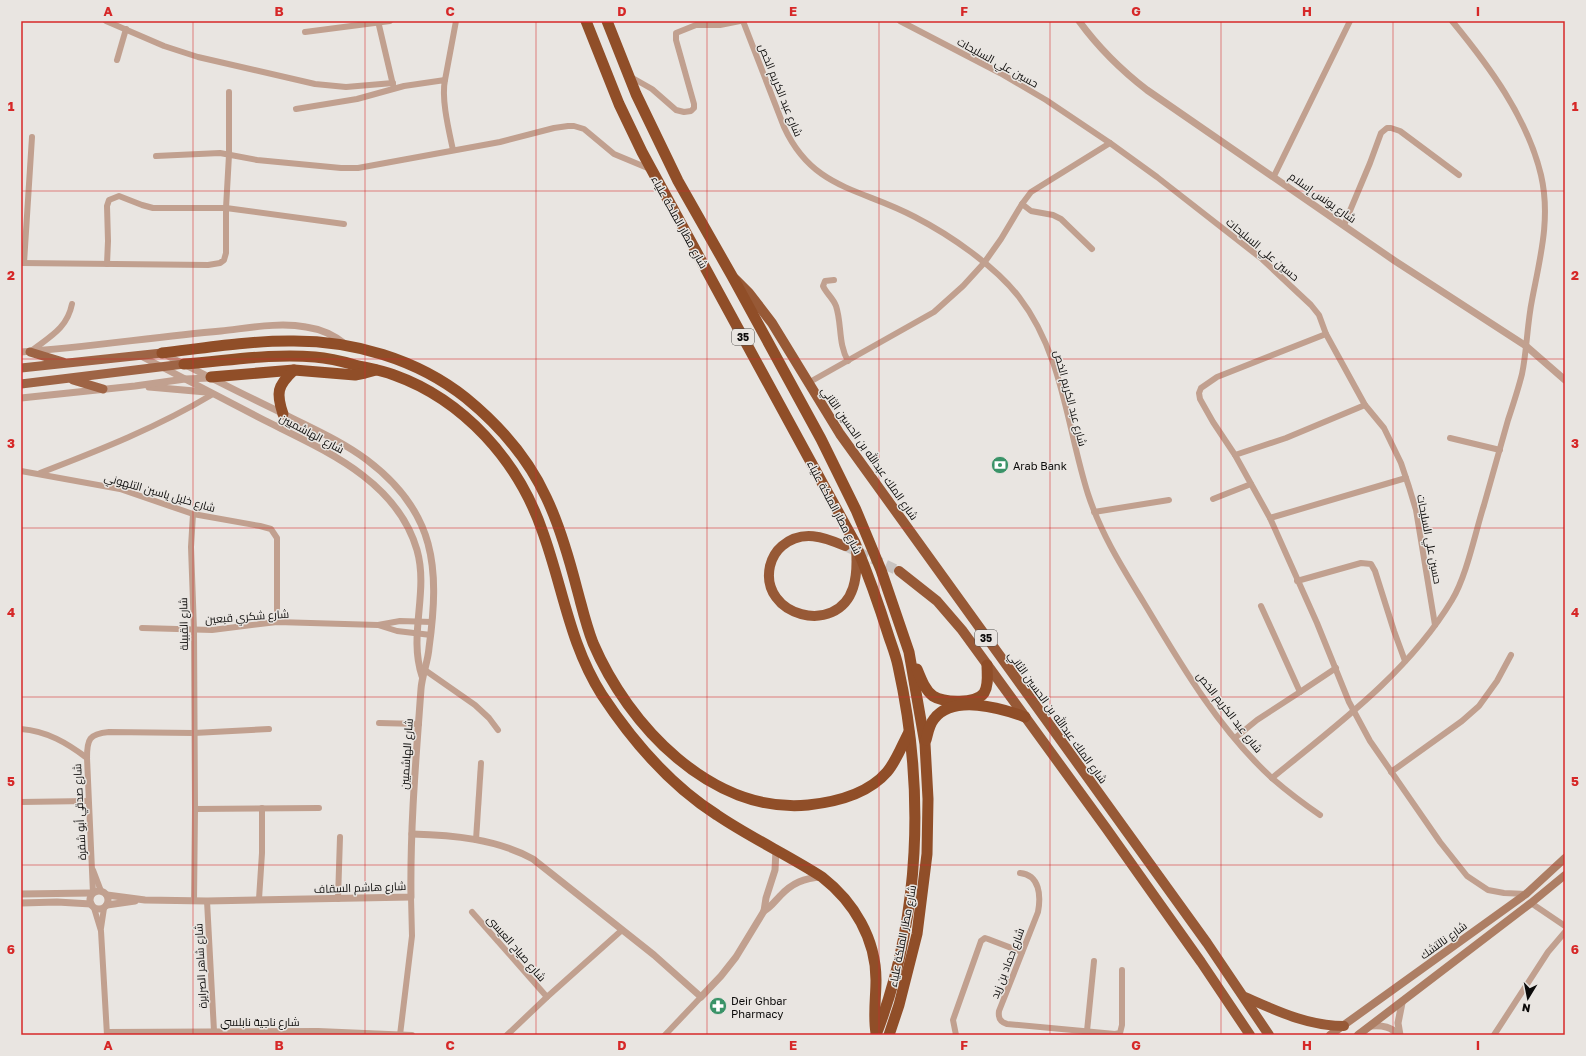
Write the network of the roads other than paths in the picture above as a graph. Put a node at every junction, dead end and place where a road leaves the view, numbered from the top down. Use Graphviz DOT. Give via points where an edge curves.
graph roads {
  1 [pos="390,21"];
  2 [pos="456,21"];
  3 [pos="586,21"];
  4 [pos="606,21"];
  5 [pos="742,21"];
  6 [pos="900,21"];
  7 [pos="1079,21"];
  8 [pos="1350,21"];
  9 [pos="1452,21"];
  10 [pos="110,22"];
  11 [pos="378,22"];
  12 [pos="909,23"];
  13 [pos="126,29"];
  14 [pos="305,32"];
  15 [pos="117,60"];
  16 [pos="627,75"];
  17 [pos="445,80"];
  18 [pos="393,86"];
  19 [pos="648,86"];
  20 [pos="229,92"];
  21 [pos="636,94"];
  22 [pos="296,108"];
  23 [pos="32,137"];
  24 [pos="1110,144"];
  25 [pos="640,148"];
  26 [pos="453,150"];
  27 [pos="229,155"];
  28 [pos="156,156"];
  29 [pos="632,162"];
  30 [pos="651,169"];
  31 [pos="1458,175"];
  32 [pos="1274,176"];
  33 [pos="1022,204"];
  34 [pos="226,208"];
  35 [pos="344,224"];
  36 [pos="1344,225"];
  37 [pos="1092,249"];
  38 [pos="22,263"];
  39 [pos="984,263"];
  40 [pos="107,264"];
  41 [pos="732,276"];
  42 [pos="834,280"];
  43 [pos="72,304"];
  44 [pos="1326,334"];
  45 [pos="347,346"];
  46 [pos="1526,346"];
  47 [pos="26,352"];
  48 [pos="162,353"];
  49 [pos="138,355"];
  50 [pos="848,361"];
  51 [pos="66,363"];
  52 [pos="184,364"];
  53 [pos="161,367"];
  54 [pos="21,368"];
  55 [pos="294,370"];
  56 [pos="376,370"];
  57 [pos="211,377"];
  58 [pos="68,378"];
  59 [pos="185,379"];
  60 [pos="1565,380"];
  61 [pos="808,383"];
  62 [pos="21,384"];
  63 [pos="134,386"];
  64 [pos="104,389"];
  65 [pos="212,393"];
  66 [pos="21,398"];
  67 [pos="1365,405"];
  68 [pos="283,414"];
  69 [pos="1450,438"];
  70 [pos="1500,450"];
  71 [pos="1235,455"];
  72 [pos="21,471"];
  73 [pos="38,474"];
  74 [pos="1406,478"];
  75 [pos="1251,484"];
  76 [pos="543,490"];
  77 [pos="525,492"];
  78 [pos="1213,499"];
  79 [pos="1170,500"];
  80 [pos="1094,512"];
  81 [pos="193,514"];
  82 [pos="1270,518"];
  83 [pos="850,544"];
  84 [pos="899,571"];
  85 [pos="1297,581"];
  86 [pos="1261,606"];
  87 [pos="419,621"];
  88 [pos="277,622"];
  89 [pos="432,622"];
  90 [pos="378,625"];
  91 [pos="1435,625"];
  92 [pos="142,628"];
  93 [pos="194,630"];
  94 [pos="418,634"];
  95 [pos="431,635"];
  96 [pos="909,652"];
  97 [pos="1511,654"];
  98 [pos="1405,661"];
  99 [pos="987,665"];
  100 [pos="1336,668"];
  101 [pos="422,671"];
  102 [pos="1300,692"];
  103 [pos="1353,710"];
  104 [pos="1025,717"];
  105 [pos="379,723"];
  106 [pos="419,724"];
  107 [pos="21,729"];
  108 [pos="269,729"];
  109 [pos="498,730"];
  110 [pos="909,731"];
  111 [pos="194,733"];
  112 [pos="1235,738"];
  113 [pos="925,744"];
  114 [pos="87,758"];
  115 [pos="481,763"];
  116 [pos="1391,772"];
  117 [pos="1272,778"];
  118 [pos="88,800"];
  119 [pos="21,802"];
  120 [pos="262,808"];
  121 [pos="318,808"];
  122 [pos="196,809"];
  123 [pos="1320,815"];
  124 [pos="412,834"];
  125 [pos="340,837"];
  126 [pos="476,840"];
  127 [pos="776,850"];
  128 [pos="1565,858"];
  129 [pos="1020,873"];
  130 [pos="1565,875"];
  131 [pos="822,877"];
  132 [pos="98,893"];
  133 [pos="21,894"];
  134 [pos="1526,894"];
  135 [pos="411,897"];
  136 [pos="260,899"];
  137 [pos="338,899"];
  138 [pos="145,900"];
  139 [pos="194,900"];
  140 [pos="207,901"];
  141 [pos="21,903"];
  142 [pos="1531,903"];
  143 [pos="92,906"];
  144 [pos="105,906"];
  145 [pos="764,910"];
  146 [pos="472,912"];
  147 [pos="1565,926"];
  148 [pos="622,930"];
  149 [pos="101,931"];
  150 [pos="1565,932"];
  151 [pos="1022,952"];
  152 [pos="1094,961"];
  153 [pos="1122,970"];
  154 [pos="547,997"];
  155 [pos="701,997"];
  156 [pos="1244,997"];
  157 [pos="1402,1003"];
  158 [pos="1344,1026"];
  159 [pos="1371,1026"];
  160 [pos="214,1031"];
  161 [pos="1087,1031"];
  162 [pos="1050,1032"];
  163 [pos="300,1033"];
  164 [pos="891,1033"];
  165 [pos="107,1034"];
  166 [pos="876,1034"];
  167 [pos="400,1035"];
  168 [pos="412,1035"];
  169 [pos="507,1035"];
  170 [pos="665,1035"];
  171 [pos="956,1035"];
  172 [pos="1250,1035"];
  173 [pos="1269,1035"];
  174 [pos="1330,1035"];
  175 [pos="1358,1035"];
  176 [pos="1399,1035"];
  177 [pos="1494,1035"];
  1 -- 11 [label="street"];
  2 -- 17 [label="street"];
  3 -- 25 [label="highway, شارع مطار الملكة علياء / 35" via="619,104"];
  4 -- 16 [label="highway, شارع مطار الملكة علياء / 35"];
  5 -- 19 [label="street" via="720,25 696,25 676,33 694,104 692,110 676,110"];
  5 -- 39 [label="street, شارع عبد الكريم الخص" via="789,137 806,161 843,187 914,216"];
  6 -- 12 [label="street, حسين علي السليحات"];
  7 -- 32 [label="street, شارع يونس إسلام" via="1103,50 1139,83"];
  8 -- 32 [label="street"];
  9 -- 46 [label="street" via="1490,69 1513,108 1526,133 1541,174 1545,198 1544,240"];
  10 -- 13 [label="street"];
  11 -- 14 [label="street"];
  11 -- 18 [label="street"];
  12 -- 24 [label="street, حسين علي السليحات" via="1000,72"];
  13 -- 15 [label="street"];
  13 -- 18 [label="street" via="164,46 198,57 315,84"];
  16 -- 19 [label="street"];
  16 -- 21 [label="highway, شارع مطار الملكة علياء / 35"];
  17 -- 18 [label="street"];
  17 -- 26 [label="street" via="444,95"];
  18 -- 22 [label="street" via="357,99"];
  19 -- 21 [label="street" via="638,89"];
  20 -- 27 [label="street"];
  21 -- 41 [label="highway, شارع مطار الملكة علياء / 35" via="678,181"];
  23 -- 38 [label="street"];
  24 -- 33 [label="street" via="1036,189"];
  24 -- 44 [label="street, حسين علي السليحات" via="1157,177 1276,271 1319,314"];
  25 -- 29 [label="street"];
  25 -- 30 [label="highway, شارع مطار الملكة علياء / 35"];
  26 -- 27 [label="street" via="350,168"];
  26 -- 29 [label="street" via="574,126 590,133 614,154"];
  27 -- 28 [label="street" via="220,153"];
  27 -- 34 [label="street"];
  29 -- 30 [label="street"];
  30 -- 83 [label="highway, شارع مطار الملكة علياء / 35"];
  31 -- 36 [label="street" via="1400,131 1387,128 1381,133"];
  32 -- 36 [label="street, شارع يونس إسلام"];
  33 -- 37 [label="street" via="1032,211 1053,215 1061,220"];
  33 -- 39 [label="street"];
  34 -- 35 [label="street"];
  34 -- 40 [label="street" via="226,256 220,263"];
  34 -- 40 [label="street" via="153,208 122,197 112,198 106,206"];
  36 -- 46 [label="street, شارع يونس إسلام" via="1433,287"];
  38 -- 40 [label="street"];
  39 -- 50 [label="street" via="932,314"];
  39 -- 80 [label="street, شارع عبد الكريم الخص" via="1018,297 1045,342 1060,386 1080,468"];
  41 -- 61 [label="highway, شارع الملك عبدالله بن الحسين الثاني / 35" via="772,323"];
  41 -- 96 [label="highway, شارع مطار الملكة علياء / 35" via="821,439 856,510 881,570"];
  42 -- 50 [label="street" via="825,281 822,286 836,306 842,346"];
  43 -- 47 [label="street" via="64,325"];
  44 -- 67 [label="street, حسين علي السليحات"];
  44 -- 71 [label="street" via="1224,374 1201,388 1199,393 1202,403"];
  45 -- 47 [label="street" via="336,338 314,329 279,326"];
  45 -- 48 [label="highway" via="289,340"];
  45 -- 76 [label="highway" via="414,366 464,397 511,442"];
  46 -- 60 [label="street, شارع يونس إسلام"];
  46 -- 70 [label="street" via="1521,376"];
  47 -- 51 [label="main road"];
  48 -- 49 [label="main road"];
  48 -- 52 [label="street, شارع الهاشميين"];
  49 -- 51 [label="main road"];
  49 -- 53 [label="street, شارع الهاشميين"];
  50 -- 61 [label="street"];
  51 -- 54 [label="main road"];
  52 -- 53 [label="main road"];
  52 -- 56 [label="highway" via="301,356 325,358"];
  52 -- 57 [label="street, شارع الهاشميين"];
  53 -- 58 [label="main road"];
  53 -- 59 [label="street, شارع الهاشميين"];
  55 -- 56 [label="highway" via="355,375"];
  55 -- 57 [label="highway"];
  55 -- 68 [label="highway" via="283,381 279,390 278,398"];
  56 -- 77 [label="highway" via="421,387 470,421 504,457"];
  57 -- 59 [label="street"];
  57 -- 68 [label="street, شارع الهاشميين"];
  58 -- 62 [label="main road"];
  58 -- 64 [label="main road"];
  59 -- 63 [label="street"];
  59 -- 65 [label="street, شارع الهاشميين"];
  61 -- 156 [label="highway, شارع الملك عبدالله بن الحسين الثاني / 35" via="840,434 891,506"];
  63 -- 64 [label="street"];
  63 -- 65 [label="street"];
  64 -- 66 [label="street"];
  65 -- 73 [label="street" via="151,428"];
  65 -- 87 [label="street, شارع الهاشميين" via="331,454 369,481 395,506 409,526 418,552 422,579"];
  67 -- 71 [label="street" via="1286,438"];
  67 -- 74 [label="street, حسين علي السليحات" via="1384,428"];
  68 -- 89 [label="street, شارع الهاشميين" via="336,440 366,460 396,486 412,506 422,525 432,556"];
  69 -- 70 [label="street"];
  70 -- 91 [label="street" via="1466,566 1453,598"];
  71 -- 75 [label="street"];
  72 -- 73 [label="street, شارع خليل ياسين التلهوني"];
  73 -- 81 [label="street, شارع خليل ياسين التلهوني" via="120,489"];
  74 -- 82 [label="street"];
  74 -- 91 [label="street, حسين علي السليحات" via="1416,510"];
  75 -- 78 [label="street"];
  75 -- 82 [label="street"];
  76 -- 77 [label="highway"];
  76 -- 110 [label="highway" via="564,544 586,624 606,668 644,725 688,767 726,789 758,800 786,805 823,802 854,794 881,778 896,759"];
  77 -- 127 [label="highway" via="543,532 568,619 582,656 620,722 657,765 694,798 718,816"];
  79 -- 80 [label="street"];
  80 -- 112 [label="street, شارع عبد الكريم الخص" via="1120,565 1182,666"];
  81 -- 88 [label="street, شارع خليل ياسين التلهوني" via="260,526 274,531 277,538"];
  81 -- 93 [label="street, شارع القبيلة" via="191,547"];
  82 -- 85 [label="street"];
  83 -- 83 [label="highway, 35" via="857,563 855,582 847,601 838,609 822,616 802,615 786,607 776,597 769,581 769,572 776,553 787,542 805,536 815,536"];
  83 -- 110 [label="highway, شارع مطار الملكة علياء / 35" via="877,597 898,665"];
  84 -- 99 [label="highway, 35" via="944,608"];
  85 -- 98 [label="street" via="1361,563 1371,564"];
  85 -- 100 [label="street"];
  86 -- 102 [label="street"];
  87 -- 89 [label="street, شارع شكري قبعين"];
  87 -- 90 [label="street, شارع شكري قبعين"];
  87 -- 94 [label="street, شارع الهاشميين"];
  88 -- 90 [label="street, شارع شكري قبعين"];
  88 -- 93 [label="street, شارع شكري قبعين"];
  89 -- 95 [label="street, شارع الهاشميين"];
  90 -- 94 [label="street, شارع شكري قبعين"];
  91 -- 98 [label="street"];
  92 -- 93 [label="street, شارع شكري قبعين"];
  93 -- 111 [label="street, شارع القبيلة"];
  94 -- 95 [label="street, شارع شكري قبعين"];
  94 -- 101 [label="street, شارع الهاشميين"];
  95 -- 101 [label="street, شارع الهاشميين"];
  96 -- 99 [label="highway" via="926,688 934,696 945,700 969,700 983,694 987,685"];
  96 -- 113 [label="highway, شارع مطار الملكة علياء"];
  97 -- 116 [label="street" via="1497,681 1479,706 1462,722"];
  98 -- 103 [label="street"];
  99 -- 104 [label="highway, 35"];
  100 -- 102 [label="street"];
  100 -- 103 [label="street"];
  101 -- 106 [label="street, شارع الهاشميين"];
  101 -- 109 [label="street" via="476,705"];
  102 -- 112 [label="street"];
  103 -- 116 [label="street"];
  103 -- 117 [label="street"];
  104 -- 113 [label="highway" via="991,706 949,709 934,719"];
  104 -- 172 [label="highway, 35"];
  105 -- 106 [label="street"];
  106 -- 124 [label="street, شارع الهاشميين"];
  107 -- 114 [label="street, شارع صدقي أبو شقرة" via="66,743"];
  108 -- 111 [label="street"];
  110 -- 166 [label="highway, شارع مطار الملكة علياء" via="915,796 912,888 898,965 887,1007"];
  111 -- 114 [label="street" via="102,733 89,740"];
  111 -- 122 [label="street, شارع القبيلة"];
  112 -- 117 [label="street, شارع عبد الكريم الخص"];
  113 -- 164 [label="highway, شارع مطار الملكة علياء" via="928,826 923,893 912,955"];
  114 -- 118 [label="street, شارع صدقي أبو شقرة"];
  115 -- 126 [label="street"];
  116 -- 134 [label="street" via="1467,876 1488,890 1504,894"];
  117 -- 123 [label="street, شارع عبد الكريم الخص"];
  118 -- 119 [label="street"];
  118 -- 132 [label="street, شارع صدقي أبو شقرة" via="92,866"];
  120 -- 121 [label="street"];
  120 -- 122 [label="street"];
  120 -- 136 [label="street"];
  122 -- 139 [label="street, شارع القبيلة"];
  124 -- 126 [label="street"];
  124 -- 135 [label="street, شارع هاشم السقاف"];
  125 -- 137 [label="street"];
  126 -- 148 [label="street" via="510,848 533,859"];
  127 -- 131 [label="highway"];
  127 -- 145 [label="street" via="776,870"];
  128 -- 134 [label="main road, شارع نالتشك"];
  129 -- 151 [label="street, شارع حماد بن زيد" via="1033,879 1040,893 1038,912"];
  130 -- 142 [label="main road"];
  131 -- 145 [label="street" via="795,882"];
  131 -- 166 [label="highway" via="852,906 870,942 876,980"];
  132 -- 133 [label="street, شارع هاشم السقاف"];
  132 -- 138 [label="street, شارع هاشم السقاف"];
  132 -- 143 [label="street" via="90,898"];
  132 -- 144 [label="street" via="108,902"];
  134 -- 158 [label="main road, شارع نالتشك"];
  135 -- 137 [label="street, شارع هاشم السقاف"];
  135 -- 167 [label="street" via="412,942"];
  136 -- 137 [label="street, شارع هاشم السقاف"];
  136 -- 140 [label="street, شارع هاشم السقاف"];
  138 -- 139 [label="street, شارع هاشم السقاف"];
  138 -- 144 [label="street, شارع هاشم السقاف"];
  139 -- 140 [label="street, شارع هاشم السقاف"];
  140 -- 160 [label="street, شارع شاهر الصرايرة"];
  141 -- 143 [label="street" via="57,902"];
  142 -- 147 [label="street"];
  142 -- 157 [label="main road"];
  143 -- 144 [label="street, شارع هاشم السقاف" via="97,909"];
  143 -- 149 [label="street"];
  144 -- 149 [label="street"];
  145 -- 155 [label="street" via="736,956"];
  146 -- 154 [label="street, شارع صياح العيسى"];
  148 -- 154 [label="street"];
  148 -- 155 [label="street" via="674,971"];
  149 -- 165 [label="street"];
  150 -- 177 [label="street" via="1548,952"];
  151 -- 162 [label="street, شارع حماد بن زيد" via="1000,1008 999,1018 1007,1024"];
  151 -- 171 [label="street" via="985,938 981,941 953,1020"];
  152 -- 161 [label="street"];
  153 -- 161 [label="street, شارع حماد بن زيد" via="1121,1032 1114,1034"];
  154 -- 169 [label="street"];
  155 -- 170 [label="street"];
  156 -- 158 [label="highway" via="1299,1020"];
  156 -- 173 [label="highway, شارع الملك عبدالله بن الحسين الثاني / 35"];
  157 -- 159 [label="main road"];
  157 -- 176 [label="street" via="1398,1023"];
  158 -- 174 [label="main road, شارع نالتشك"];
  159 -- 175 [label="main road"];
  159 -- 176 [label="street" via="1382,1025"];
  160 -- 163 [label="street, شارع ناجية نابلسي"];
  160 -- 165 [label="street, شارع ناجية نابلسي"];
  161 -- 162 [label="street, شارع حماد بن زيد"];
  163 -- 167 [label="street, شارع ناجية نابلسي"];
  167 -- 168 [label="street, شارع ناجية نابلسي"];
}
